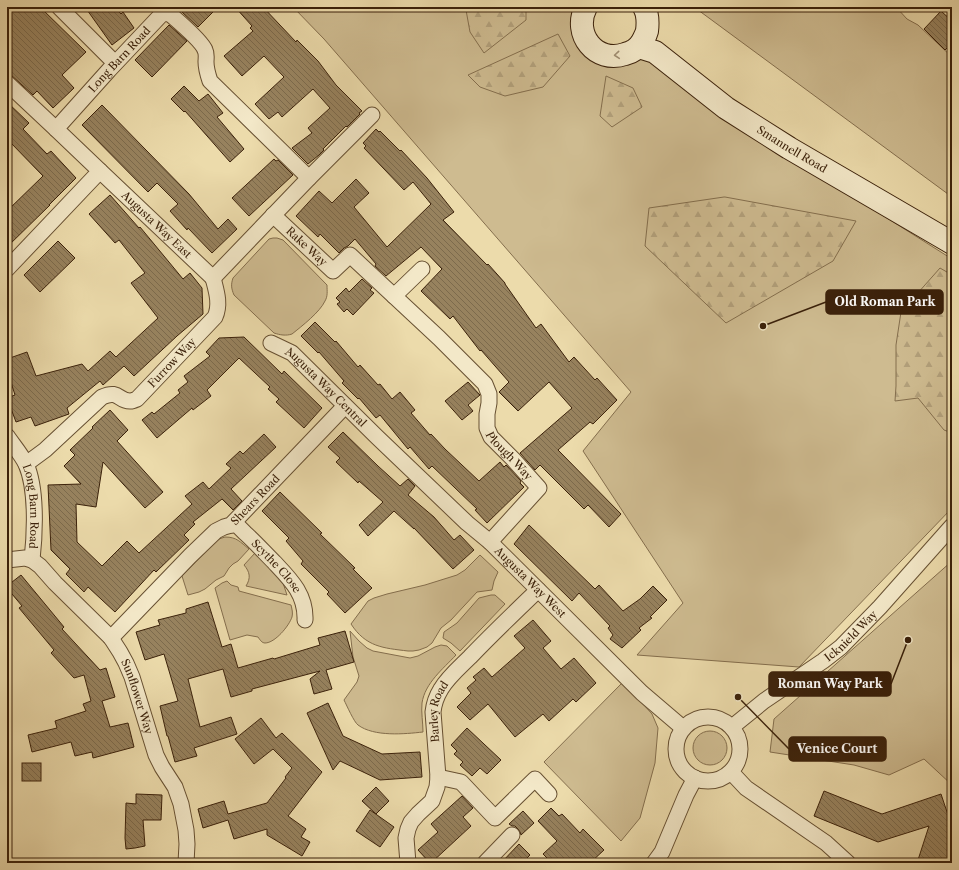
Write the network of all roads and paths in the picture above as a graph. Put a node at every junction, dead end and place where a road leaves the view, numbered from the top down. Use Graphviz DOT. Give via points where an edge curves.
graph roads {
  1 [pos="59,7"];
  2 [pos="585,7"];
  3 [pos="644,7"];
  4 [pos="639,47"];
  5 [pos="115,63"];
  6 [pos="7,84"];
  7 [pos="372,115"];
  8 [pos="56,129"];
  9 [pos="100,170"];
  10 [pos="309,178"];
  11 [pos="273,215"];
  12 [pos="952,243"];
  13 [pos="7,269"];
  14 [pos="422,269"];
  15 [pos="213,278"];
  16 [pos="394,296"];
  17 [pos="439,338"];
  18 [pos="271,343"];
  19 [pos="345,406"];
  20 [pos="7,436"];
  21 [pos="377,437"];
  22 [pos="26,464"];
  23 [pos="231,525"];
  24 [pos="952,526"];
  25 [pos="490,542"];
  26 [pos="7,560"];
  27 [pos="32,560"];
  28 [pos="538,590"];
  29 [pos="305,620"];
  30 [pos="111,638"];
  31 [pos="732,727"];
  32 [pos="683,728"];
  33 [pos="731,772"];
  34 [pos="438,777"];
  35 [pos="695,778"];
  36 [pos="549,794"];
  37 [pos="512,835"];
  38 [pos="186,863"];
  39 [pos="408,863"];
  40 [pos="485,863"];
  41 [pos="654,863"];
  42 [pos="848,863"];
  1 -- 5 [label="street"];
  4 -- 2 [label="street, one-way" via="619,57 607,56 596,50 587,42 582,32 582,14"];
  3 -- 4 [label="street" via="648,22 647,34"];
  4 -- 12 [label="street, Smannell Road" via="655,52 726,108 789,148"];
  5 -- 8 [label="street, Long Barn Road"];
  5 -- 10 [label="street, Long Barn Road" via="160,16 164,13 170,14 205,48 210,81"];
  6 -- 8 [label="street"];
  7 -- 10 [label="street"];
  8 -- 9 [label="street"];
  9 -- 13 [label="street"];
  9 -- 15 [label="street, Augusta Way East"];
  10 -- 11 [label="street"];
  11 -- 15 [label="street"];
  11 -- 16 [label="street, Rake Way" via="333,271 350,255"];
  14 -- 16 [label="street"];
  15 -- 22 [label="street, Furrow Way" via="218,300 215,317 138,399 126,400 116,394 102,397 45,450"];
  16 -- 17 [label="street, Rake Way"];
  17 -- 25 [label="street, Plough Way" via="485,384 489,403 487,421 491,438 542,484"];
  18 -- 19 [label="street, Augusta Way Central" via="292,353"];
  19 -- 21 [label="street, Augusta Way Central"];
  19 -- 23 [label="street, Shears Road"];
  20 -- 22 [label="street, Long Barn Road"];
  21 -- 25 [label="street, Augusta Way West" via="467,524"];
  22 -- 27 [label="street, Long Barn Road" via="32,492"];
  23 -- 29 [label="street, Scythe Close" via="237,525 291,580 303,602"];
  23 -- 30 [label="street, Shears Road" via="216,531"];
  24 -- 31 [label="street, Icknield Way" via="841,647 764,700"];
  25 -- 28 [label="street, Augusta Way West"];
  26 -- 27 [label="street"];
  27 -- 30 [label="street, Sunflower Way"];
  28 -- 32 [label="street, Augusta Way West" via="642,693"];
  28 -- 34 [label="street, Barley Road" via="450,678 437,696 433,712"];
  30 -- 38 [label="street, Sunflower Way" via="132,677 156,755 175,787 181,804 186,830"];
  31 -- 32 [label="street" via="716,717 707,716 690,722"];
  31 -- 33 [label="street" via="738,735 740,755"];
  32 -- 35 [label="street" via="678,737 676,756 686,773"];
  33 -- 35 [label="street" via="714,781 701,781"];
  33 -- 42 [label="street" via="746,788 826,843"];
  34 -- 36 [label="street" via="461,782 495,818 535,779"];
  34 -- 39 [label="street, Barley Road" via="438,787 432,801 411,822 408,829"];
  35 -- 41 [label="street" via="662,852"];
  37 -- 40 [label="street"];
}
